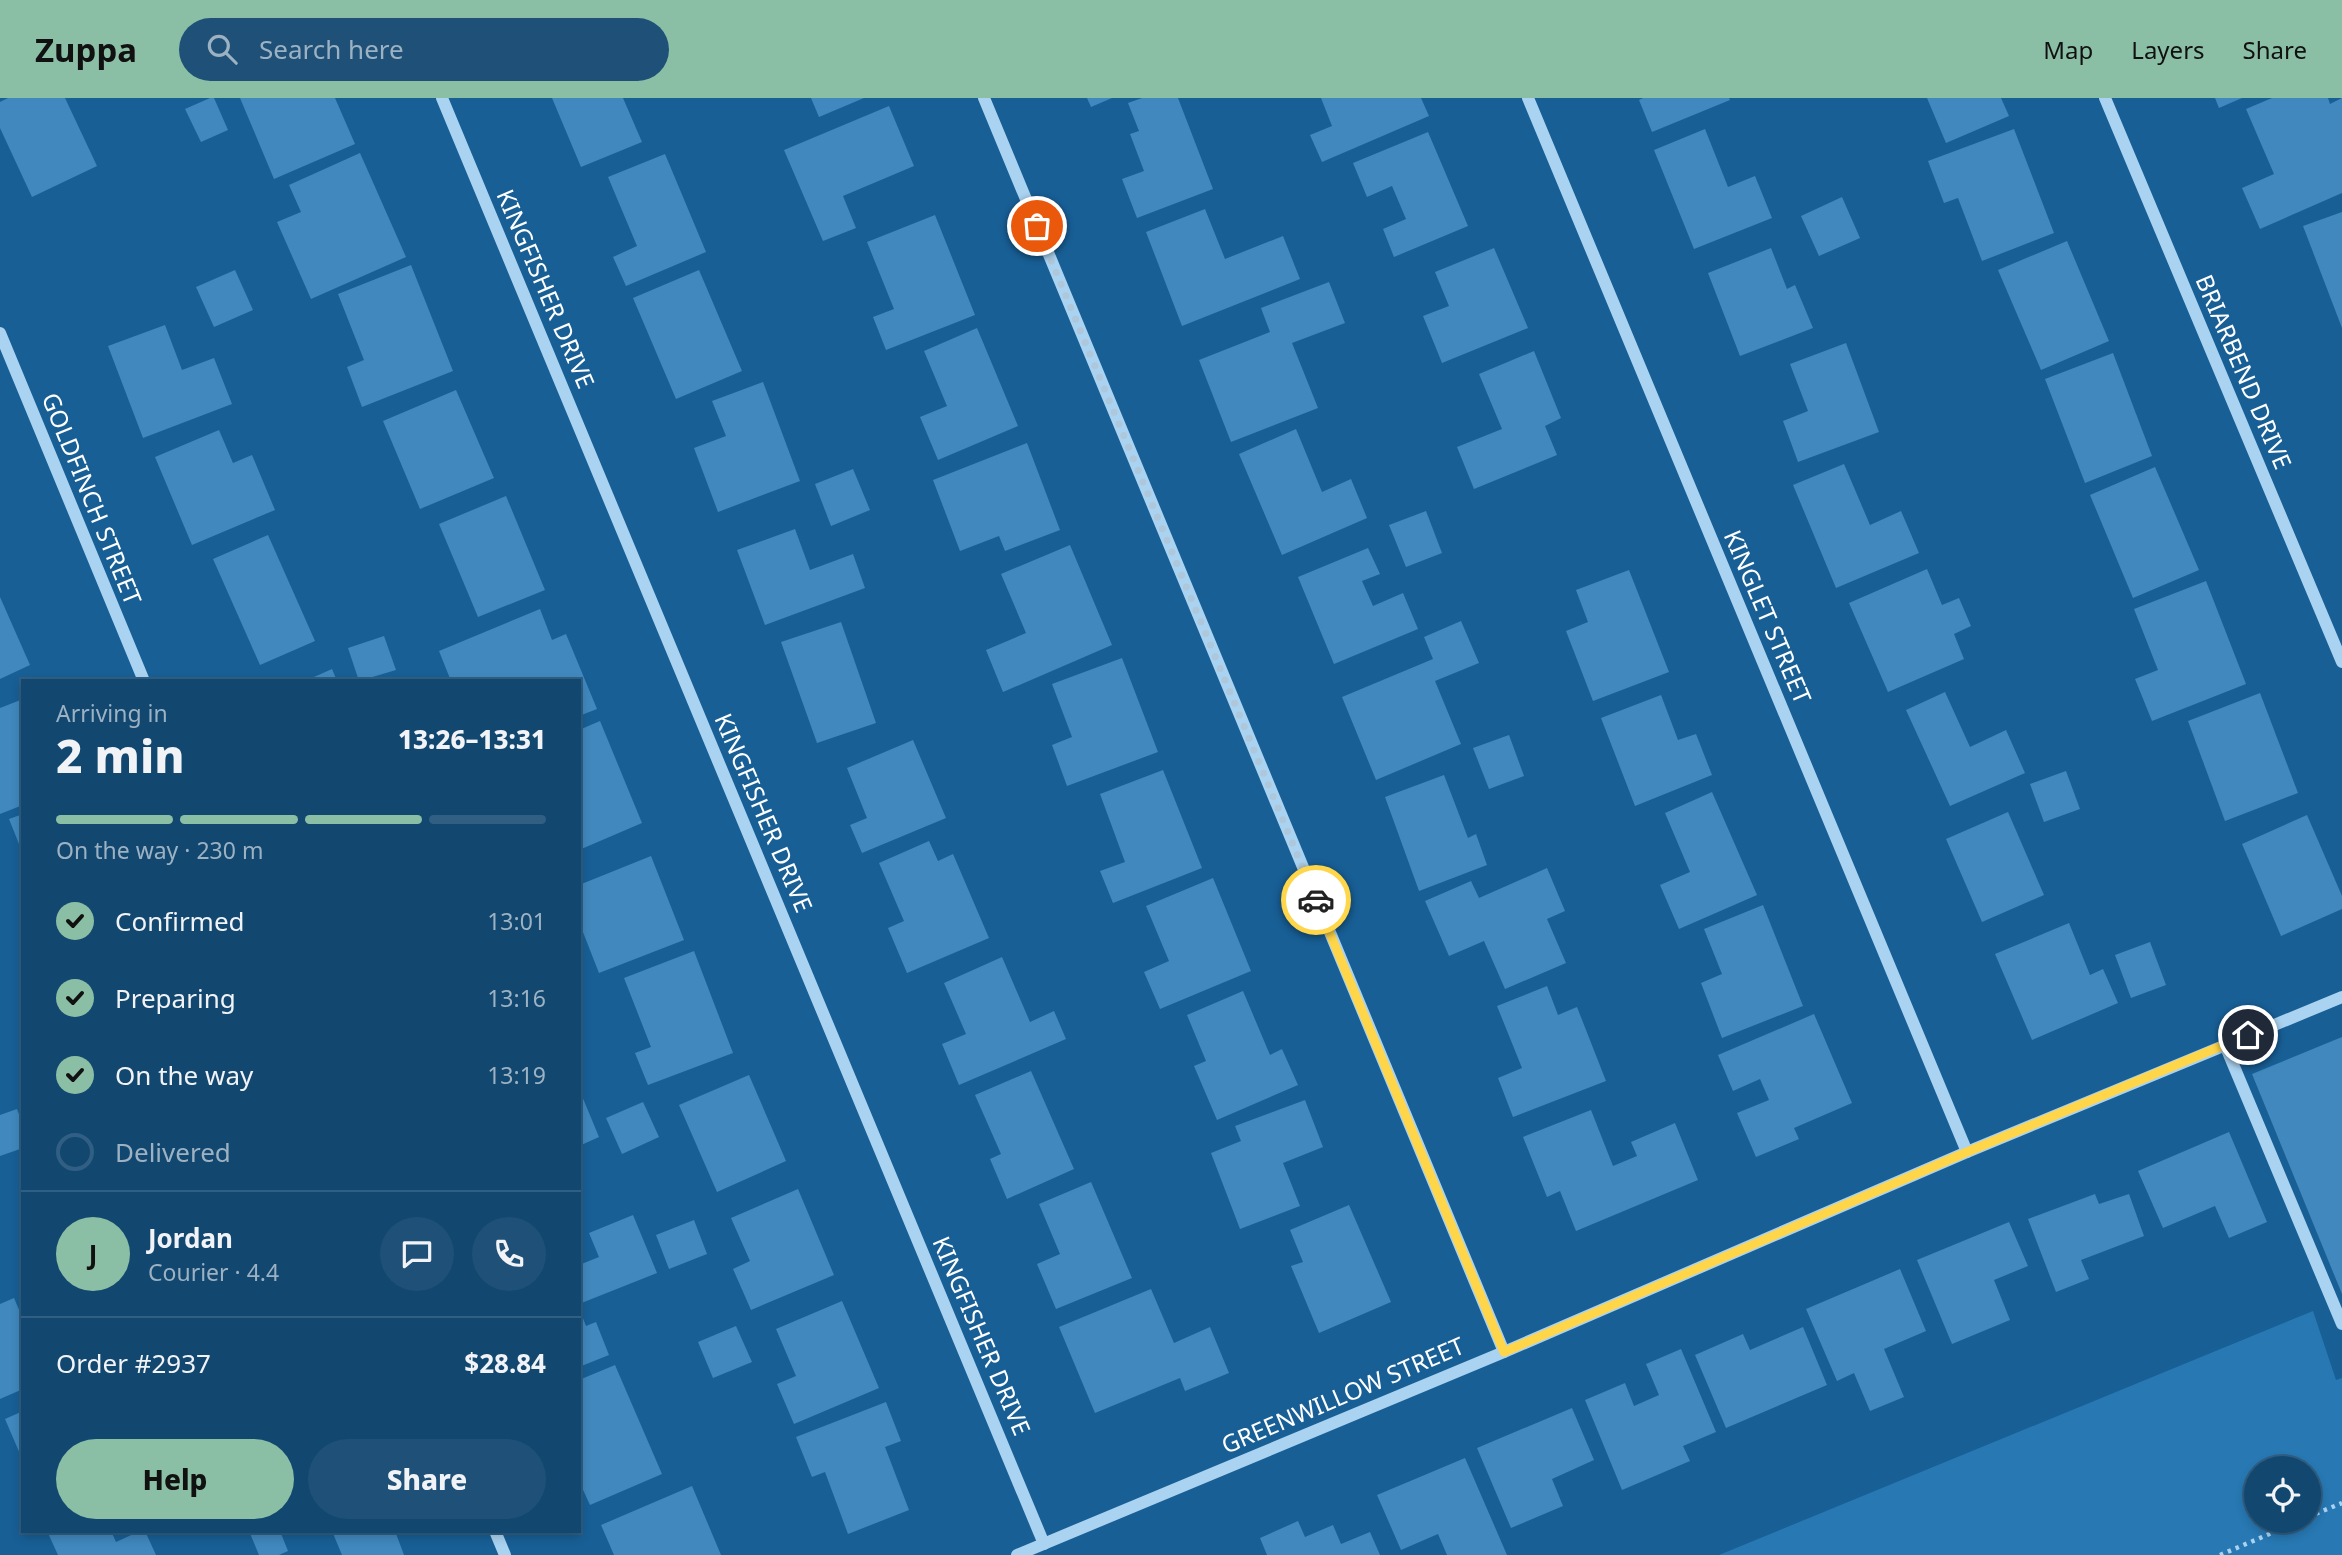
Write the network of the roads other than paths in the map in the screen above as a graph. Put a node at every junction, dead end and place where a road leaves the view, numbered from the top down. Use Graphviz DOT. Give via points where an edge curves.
graph roads {
  1 [pos="442,98"];
  2 [pos="984,98"];
  3 [pos="1528,98"];
  4 [pos="2105,98"];
  5 [pos="0,333"];
  6 [pos="2342,662"];
  7 [pos="143,679"];
  8 [pos="2342,997"];
  9 [pos="2225,1045"];
  10 [pos="1967,1152"];
  11 [pos="2342,1324"];
  12 [pos="1504,1352"];
  13 [pos="496,1533"];
  14 [pos="1044,1544"];
  15 [pos="505,1555"];
  16 [pos="1017,1555"];
  1 -- 14 [label="street, KINGFISHER DRIVE"];
  2 -- 12 [label="street"];
  3 -- 10 [label="street, KINGLET STREET"];
  4 -- 6 [label="street, BRIARBEND DRIVE"];
  5 -- 7 [label="street, GOLDFINCH STREET"];
  8 -- 9 [label="street, GREENWILLOW STREET"];
  9 -- 10 [label="street, GREENWILLOW STREET"];
  9 -- 11 [label="street"];
  10 -- 12 [label="street, GREENWILLOW STREET"];
  12 -- 14 [label="street, GREENWILLOW STREET"];
  13 -- 15 [label="street"];
  14 -- 16 [label="street, GREENWILLOW STREET"];
}
